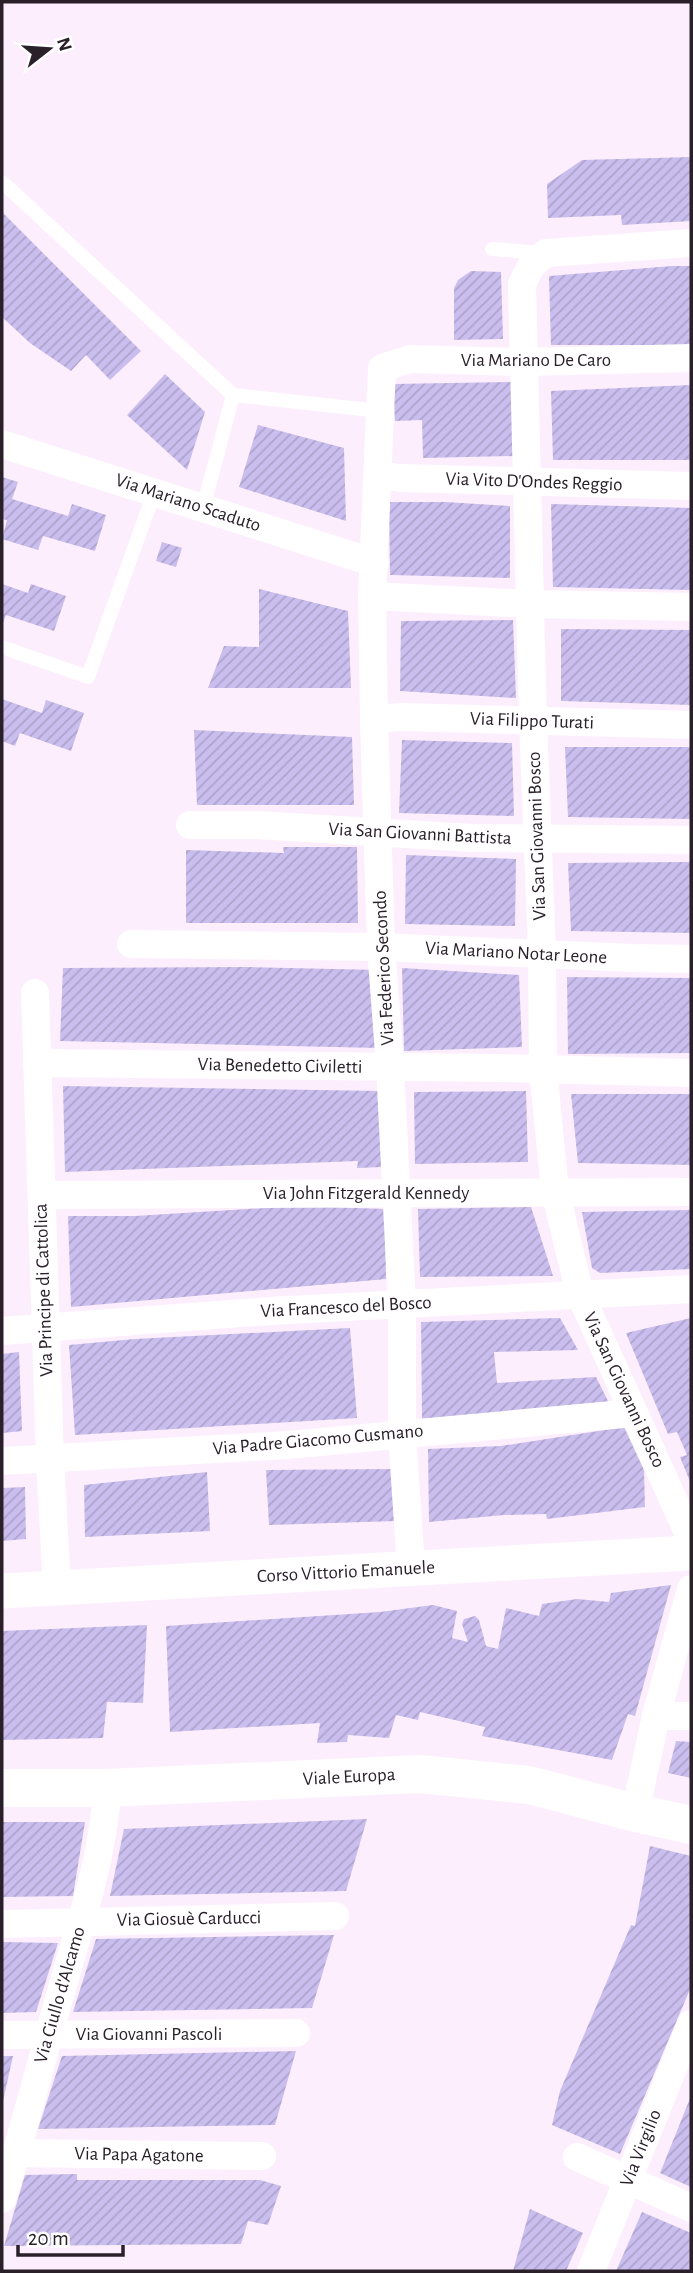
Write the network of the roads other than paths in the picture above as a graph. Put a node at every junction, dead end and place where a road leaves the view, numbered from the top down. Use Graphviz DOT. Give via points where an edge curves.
graph roads {
  1 [pos="2,182"];
  2 [pos="691,243"];
  3 [pos="492,249"];
  4 [pos="546,253"];
  5 [pos="691,358"];
  6 [pos="524,362"];
  7 [pos="382,368"];
  8 [pos="233,395"];
  9 [pos="380,411"];
  10 [pos="2,444"];
  11 [pos="378,475"];
  12 [pos="527,482"];
  13 [pos="691,486"];
  14 [pos="155,493"];
  15 [pos="203,508"];
  16 [pos="375,563"];
  17 [pos="372,596"];
  18 [pos="530,604"];
  19 [pos="691,607"];
  20 [pos="2,647"];
  21 [pos="374,719"];
  22 [pos="533,721"];
  23 [pos="691,725"];
  24 [pos="190,825"];
  25 [pos="379,832"];
  26 [pos="537,839"];
  27 [pos="691,841"];
  28 [pos="131,944"];
  29 [pos="381,947"];
  30 [pos="542,954"];
  31 [pos="691,959"];
  32 [pos="35,993"];
  33 [pos="37,1063"];
  34 [pos="390,1067"];
  35 [pos="543,1069"];
  36 [pos="691,1073"];
  37 [pos="555,1191"];
  38 [pos="397,1192"];
  39 [pos="691,1192"];
  40 [pos="41,1198"];
  41 [pos="691,1289"];
  42 [pos="580,1294"];
  43 [pos="402,1304"];
  44 [pos="45,1328"];
  45 [pos="2,1331"];
  46 [pos="634,1413"];
  47 [pos="402,1434"];
  48 [pos="50,1459"];
  49 [pos="2,1461"];
  50 [pos="691,1547"];
  51 [pos="691,1553"];
  52 [pos="411,1568"];
  53 [pos="57,1588"];
  54 [pos="691,1589"];
  55 [pos="2,1591"];
  56 [pos="656,1716"];
  57 [pos="691,1716"];
  58 [pos="2,1788"];
  59 [pos="107,1788"];
  60 [pos="635,1813"];
  61 [pos="691,1825"];
  62 [pos="335,1916"];
  63 [pos="80,1922"];
  64 [pos="2,1924"];
  65 [pos="691,2024"];
  66 [pos="296,2033"];
  67 [pos="48,2034"];
  68 [pos="2,2035"];
  69 [pos="17,2153"];
  70 [pos="262,2156"];
  71 [pos="577,2157"];
  72 [pos="629,2180"];
  73 [pos="2,2199"];
  74 [pos="691,2208"];
  75 [pos="592,2271"];
  1 -- 8 [label="lane"];
  2 -- 4 [label="street"];
  3 -- 4 [label="lane"];
  4 -- 6 [label="street, Via San Giovanni Bosco" via="531,265 522,285"];
  5 -- 6 [label="street, Via Mariano De Caro"];
  6 -- 7 [label="street, Via Mariano De Caro" via="410,359"];
  6 -- 12 [label="street, Via San Giovanni Bosco"];
  7 -- 9 [label="street, Via Federico Secondo"];
  8 -- 9 [label="lane"];
  8 -- 15 [label="lane"];
  9 -- 11 [label="street, Via Federico Secondo"];
  10 -- 14 [label="street, Via Mariano Scaduto"];
  11 -- 12 [label="street, Via Vito D'Ondes Reggio"];
  11 -- 16 [label="street, Via Federico Secondo"];
  12 -- 13 [label="street, Via Vito D'Ondes Reggio"];
  12 -- 18 [label="street, Via San Giovanni Bosco"];
  14 -- 15 [label="street, Via Mariano Scaduto"];
  14 -- 20 [label="lane" via="88,677"];
  15 -- 16 [label="street, Via Mariano Scaduto"];
  16 -- 17 [label="street, Via Federico Secondo"];
  17 -- 18 [label="street"];
  17 -- 21 [label="street, Via Federico Secondo"];
  18 -- 19 [label="street"];
  18 -- 22 [label="street, Via San Giovanni Bosco"];
  21 -- 22 [label="street, Via Filippo Turati"];
  21 -- 25 [label="street, Via Federico Secondo"];
  22 -- 23 [label="street, Via Filippo Turati"];
  22 -- 26 [label="street, Via San Giovanni Bosco"];
  24 -- 25 [label="street, Via San Giovanni Battista"];
  25 -- 26 [label="street, Via San Giovanni Battista"];
  25 -- 29 [label="street, Via Federico Secondo"];
  26 -- 27 [label="street, Via San Giovanni Battista"];
  26 -- 30 [label="street, Via San Giovanni Bosco"];
  28 -- 29 [label="street, Via Mariano Notar Leone"];
  29 -- 30 [label="street, Via Mariano Notar Leone"];
  29 -- 34 [label="street, Via Federico Secondo"];
  30 -- 31 [label="street, Via Mariano Notar Leone"];
  30 -- 35 [label="street, Via San Giovanni Bosco"];
  32 -- 33 [label="street, Via Principe di Cattolica"];
  33 -- 34 [label="street, Via Benedetto Civiletti"];
  33 -- 40 [label="street, Via Principe di Cattolica"];
  34 -- 35 [label="street, Via Benedetto Civiletti"];
  34 -- 38 [label="street, Via Federico Secondo"];
  35 -- 36 [label="street, Via Benedetto Civiletti"];
  35 -- 37 [label="street, Via San Giovanni Bosco"];
  37 -- 38 [label="street, Via John Fitzgerald Kennedy"];
  37 -- 39 [label="street, Via John Fitzgerald Kennedy"];
  37 -- 42 [label="street, Via San Giovanni Bosco"];
  38 -- 40 [label="street, Via John Fitzgerald Kennedy"];
  38 -- 43 [label="street, Via Federico Secondo"];
  40 -- 44 [label="street, Via Principe di Cattolica"];
  41 -- 42 [label="street, Via Francesco del Bosco"];
  42 -- 43 [label="street, Via Francesco del Bosco"];
  42 -- 46 [label="street, Via San Giovanni Bosco"];
  43 -- 44 [label="street, Via Francesco del Bosco"];
  43 -- 47 [label="street, Via Federico Secondo"];
  44 -- 45 [label="street, Via Francesco del Bosco"];
  44 -- 48 [label="street, Via Principe di Cattolica"];
  46 -- 47 [label="street, Via Padre Giacomo Cusmano"];
  46 -- 50 [label="street, Via San Giovanni Bosco"];
  47 -- 48 [label="street, Via Padre Giacomo Cusmano"];
  47 -- 52 [label="street, Via Federico Secondo"];
  48 -- 49 [label="street, Via Padre Giacomo Cusmano"];
  48 -- 53 [label="street, Via Principe di Cattolica"];
  51 -- 52 [label="street, Corso Vittorio Emanuele"];
  52 -- 53 [label="street, Corso Vittorio Emanuele"];
  53 -- 55 [label="street, Corso Vittorio Emanuele"];
  54 -- 56 [label="street"];
  56 -- 57 [label="street"];
  56 -- 60 [label="street"];
  58 -- 59 [label="main road, Viale Europa"];
  59 -- 60 [label="main road, Viale Europa" via="420,1774 529,1785"];
  59 -- 63 [label="street, Via Ciullo d'Alcamo" via="106,1822"];
  60 -- 61 [label="main road, Viale Europa"];
  62 -- 63 [label="street, Via Giosuè Carducci"];
  63 -- 64 [label="street, Via Giosuè Carducci"];
  63 -- 67 [label="street, Via Ciullo d'Alcamo"];
  65 -- 72 [label="street, Via Virgilio"];
  66 -- 67 [label="street, Via Giovanni Pascoli"];
  67 -- 68 [label="street, Via Giovanni Pascoli"];
  67 -- 69 [label="street, Via Ciullo d'Alcamo"];
  69 -- 70 [label="street, Via Papa Agatone"];
  69 -- 73 [label="street, Via Ciullo d'Alcamo"];
  71 -- 72 [label="street"];
  72 -- 74 [label="street"];
  72 -- 75 [label="street, Via Virgilio"];
}
